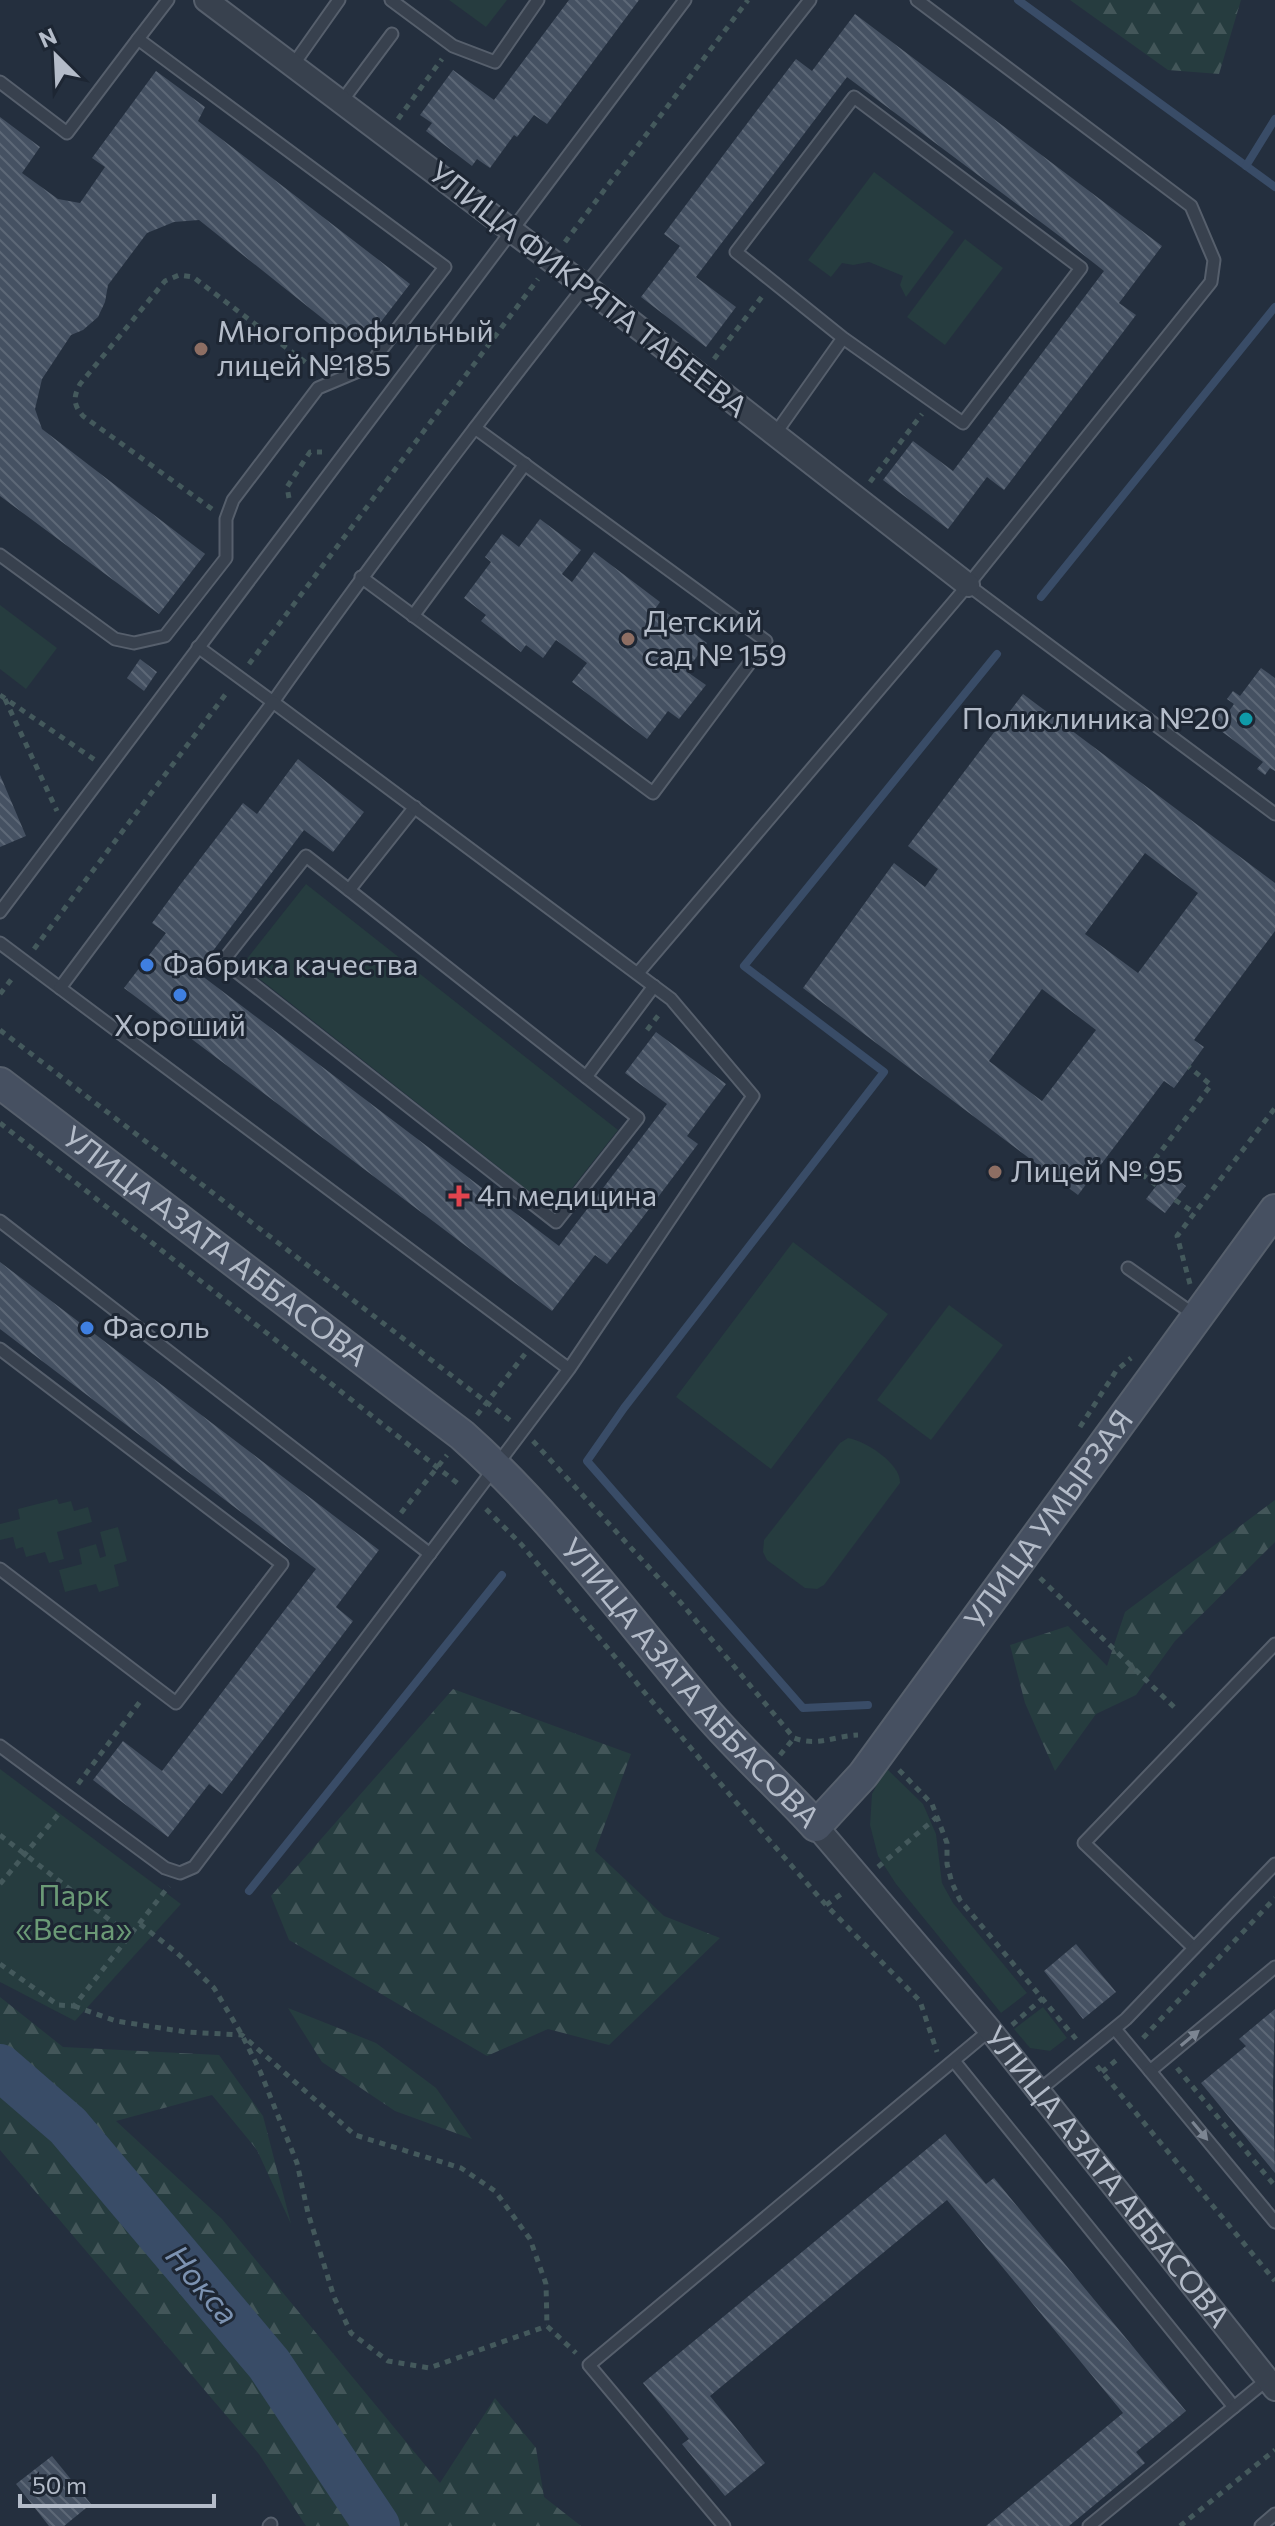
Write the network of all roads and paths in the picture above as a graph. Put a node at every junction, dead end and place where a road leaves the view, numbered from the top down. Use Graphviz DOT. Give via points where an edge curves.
graph roads {
  1 [pos="168,0"];
  2 [pos="339,0"];
  3 [pos="391,0"];
  4 [pos="538,0"];
  5 [pos="685,0"];
  6 [pos="748,0"];
  7 [pos="810,0"];
  8 [pos="917,0"];
  9 [pos="211,1"];
  10 [pos="392,34"];
  11 [pos="138,39"];
  12 [pos="293,65"];
  13 [pos="437,65"];
  14 [pos="0,82"];
  15 [pos="342,101"];
  16 [pos="387,135"];
  17 [pos="511,230"];
  18 [pos="551,261"];
  19 [pos="774,281"];
  20 [pos="585,286"];
  21 [pos="843,338"];
  22 [pos="701,377"];
  23 [pos="331,381"];
  24 [pos="933,401"];
  25 [pos="475,428"];
  26 [pos="775,434"];
  27 [pos="525,464"];
  28 [pos="291,465"];
  29 [pos="298,470"];
  30 [pos="857,500"];
  31 [pos="226,519"];
  32 [pos="0,555"];
  33 [pos="361,577"];
  34 [pos="968,585"];
  35 [pos="413,616"];
  36 [pos="198,647"];
  37 [pos="239,678"];
  38 [pos="3,697"];
  39 [pos="273,702"];
  40 [pos="96,761"];
  41 [pos="415,807"];
  42 [pos="57,811"];
  43 [pos="1275,814"];
  44 [pos="349,890"];
  45 [pos="0,912"];
  46 [pos="0,943"];
  47 [pos="24,962"];
  48 [pos="638,973"];
  49 [pos="654,986"];
  50 [pos="60,988"];
  51 [pos="0,994"];
  52 [pos="0,1030"];
  53 [pos="1189,1067"];
  54 [pos="586,1077"];
  55 [pos="0,1083"];
  56 [pos="1275,1108"];
  57 [pos="0,1123"];
  58 [pos="1156,1185"];
  59 [pos="1175,1200"];
  60 [pos="1275,1210"];
  61 [pos="1195,1213"];
  62 [pos="0,1221"];
  63 [pos="1128,1268"];
  64 [pos="1188,1311"];
  65 [pos="0,1349"];
  66 [pos="1137,1353"];
  67 [pos="569,1369"];
  68 [pos="522,1430"];
  69 [pos="1076,1435"];
  70 [pos="496,1465"];
  71 [pos="473,1495"];
  72 [pos="430,1554"];
  73 [pos="0,1569"];
  74 [pos="1036,1575"];
  75 [pos="1275,1644"];
  76 [pos="152,1685"];
  77 [pos="1175,1708"];
  78 [pos="867,1723"];
  79 [pos="858,1735"];
  80 [pos="868,1744"];
  81 [pos="0,1746"];
  82 [pos="889,1761"];
  83 [pos="70,1798"];
  84 [pos="937,1817"];
  85 [pos="816,1826"];
  86 [pos="0,1835"];
  87 [pos="25,1855"];
  88 [pos="1275,1864"];
  89 [pos="180,1873"];
  90 [pos="863,1879"];
  91 [pos="0,1884"];
  92 [pos="1275,1898"];
  93 [pos="826,1905"];
  94 [pos="140,1924"];
  95 [pos="129,1935"];
  96 [pos="1194,1948"];
  97 [pos="0,1964"];
  98 [pos="1275,1967"];
  99 [pos="74,2006"];
  100 [pos="1115,2029"];
  101 [pos="990,2030"];
  102 [pos="242,2035"];
  103 [pos="1131,2048"];
  104 [pos="1086,2053"];
  105 [pos="1167,2056"];
  106 [pos="951,2064"];
  107 [pos="1150,2071"];
  108 [pos="1102,2072"];
  109 [pos="1037,2092"];
  110 [pos="1275,2186"];
  111 [pos="1275,2222"];
  112 [pos="1275,2281"];
  113 [pos="547,2326"];
  114 [pos="589,2365"];
  115 [pos="1272,2381"];
  116 [pos="1234,2407"];
  117 [pos="1275,2450"];
  118 [pos="1275,2514"];
  119 [pos="724,2526"];
  120 [pos="1089,2526"];
  121 [pos="1180,2526"];
  122 [pos="1261,2526"];
  1 -- 11 [label="lane"];
  2 -- 12 [label="lane"];
  3 -- 4 [label="lane" via="453,46 495,62"];
  5 -- 17 [label="lane"];
  6 -- 18 [label="path"];
  7 -- 20 [label="lane"];
  8 -- 34 [label="lane" via="1191,206 1214,260 1211,282"];
  9 -- 12 [label="street, УЛИЦА ФИКРЯТА ТАБЕЕВА"];
  10 -- 15 [label="lane"];
  11 -- 14 [label="lane" via="67,133"];
  11 -- 23 [label="lane" via="445,267 368,367"];
  12 -- 15 [label="street, УЛИЦА ФИКРЯТА ТАБЕЕВА"];
  13 -- 16 [label="path"];
  15 -- 16 [label="street, УЛИЦА ФИКРЯТА ТАБЕЕВА"];
  16 -- 17 [label="street, УЛИЦА ФИКРЯТА ТАБЕЕВА"];
  17 -- 18 [label="street, УЛИЦА ФИКРЯТА ТАБЕЕВА"];
  17 -- 36 [label="lane"];
  18 -- 20 [label="street, УЛИЦА ФИКРЯТА ТАБЕЕВА"];
  18 -- 37 [label="path"];
  19 -- 21 [label="lane"];
  19 -- 22 [label="path"];
  19 -- 24 [label="lane" via="736,252 854,97 1081,268 963,423"];
  20 -- 22 [label="street, УЛИЦА ФИКРЯТА ТАБЕЕВА"];
  20 -- 25 [label="lane"];
  21 -- 24 [label="lane"];
  21 -- 26 [label="lane"];
  22 -- 26 [label="street, УЛИЦА ФИКРЯТА ТАБЕЕВА"];
  23 -- 31 [label="lane" via="318,388 233,500"];
  23 -- 31 [label="path" via="193,277 179,275 160,286 80,384 74,396 83,416"];
  24 -- 30 [label="path"];
  25 -- 27 [label="lane"];
  25 -- 33 [label="lane"];
  26 -- 30 [label="street, УЛИЦА ФИКРЯТА ТАБЕЕВА"];
  27 -- 35 [label="lane"];
  27 -- 35 [label="lane" via="766,641 757,654 653,793"];
  28 -- 29 [label="path"];
  30 -- 34 [label="street, УЛИЦА ФИКРЯТА ТАБЕЕВА"];
  31 -- 32 [label="lane" via="226,558 165,636 149,641 134,643 107,635"];
  33 -- 35 [label="lane"];
  33 -- 39 [label="lane"];
  34 -- 43 [label="lane"];
  34 -- 48 [label="lane"];
  36 -- 37 [label="lane"];
  36 -- 45 [label="lane"];
  37 -- 39 [label="lane"];
  37 -- 47 [label="path"];
  38 -- 40 [label="path"];
  38 -- 42 [label="path"];
  39 -- 41 [label="lane"];
  39 -- 50 [label="lane"];
  41 -- 44 [label="lane"];
  41 -- 48 [label="lane"];
  44 -- 54 [label="lane"];
  44 -- 54 [label="lane" via="306,856 223,961 556,1222 638,1118"];
  46 -- 47 [label="lane"];
  47 -- 50 [label="lane"];
  47 -- 51 [label="path"];
  48 -- 49 [label="lane"];
  49 -- 54 [label="lane"];
  49 -- 67 [label="lane" via="753,1096"];
  50 -- 67 [label="lane"];
  52 -- 68 [label="path"];
  53 -- 58 [label="path" via="1211,1085 1143,1175"];
  55 -- 70 [label="street, УЛИЦА АЗАТА АББАСОВА"];
  56 -- 61 [label="path"];
  57 -- 71 [label="path"];
  59 -- 61 [label="path"];
  60 -- 64 [label="street, УЛИЦА УМЫРЗАЯ"];
  61 -- 64 [label="path" via="1177,1236 1192,1289"];
  62 -- 72 [label="lane"];
  63 -- 64 [label="lane"];
  64 -- 85 [label="street, УЛИЦА УМЫРЗАЯ" via="863,1775"];
  65 -- 76 [label="lane" via="282,1564 176,1703"];
  66 -- 69 [label="path" via="1116,1371"];
  67 -- 68 [label="lane"];
  68 -- 70 [label="lane"];
  68 -- 79 [label="path" via="677,1598 794,1738 808,1743"];
  70 -- 71 [label="lane"];
  70 -- 85 [label="street, УЛИЦА АЗАТА АББАСОВА" via="701,1707"];
  71 -- 72 [label="lane"];
  71 -- 93 [label="path" via="521,1544"];
  72 -- 89 [label="lane" via="194,1867"];
  73 -- 76 [label="lane"];
  74 -- 77 [label="path"];
  75 -- 96 [label="lane" via="1084,1843"];
  76 -- 83 [label="path"];
  78 -- 79 [label="path"];
  79 -- 80 [label="path"];
  81 -- 83 [label="lane"];
  82 -- 84 [label="path" via="932,1804"];
  83 -- 87 [label="path"];
  83 -- 89 [label="lane" via="165,1868"];
  84 -- 90 [label="path"];
  84 -- 104 [label="path" via="960,1900"];
  85 -- 90 [label="street, УЛИЦА АЗАТА АББАСОВА"];
  86 -- 87 [label="path"];
  87 -- 91 [label="path"];
  87 -- 95 [label="path"];
  88 -- 96 [label="lane"];
  89 -- 94 [label="path"];
  90 -- 93 [label="path"];
  90 -- 101 [label="street, УЛИЦА АЗАТА АББАСОВА"];
  92 -- 103 [label="path"];
  93 -- 106 [label="path" via="920,2001 937,2054"];
  94 -- 95 [label="path"];
  94 -- 102 [label="path" via="214,1988"];
  95 -- 99 [label="path"];
  96 -- 100 [label="lane"];
  97 -- 99 [label="path" via="58,2005"];
  105 -- 98 [label="lane, one-way"];
  99 -- 102 [label="path" via="116,2021"];
  100 -- 103 [label="lane"];
  100 -- 104 [label="lane"];
  101 -- 106 [label="lane"];
  101 -- 109 [label="street, УЛИЦА АЗАТА АББАСОВА"];
  102 -- 113 [label="path" via="355,2135 461,2168 495,2191 530,2239 546,2284"];
  102 -- 113 [label="path" via="297,2163 334,2297 351,2333 388,2361 429,2368"];
  103 -- 107 [label="lane"];
  103 -- 108 [label="path"];
  104 -- 108 [label="path"];
  104 -- 109 [label="lane"];
  105 -- 107 [label="lane"];
  105 -- 110 [label="path"];
  106 -- 114 [label="lane"];
  106 -- 116 [label="lane"];
  107 -- 111 [label="lane, one-way"];
  108 -- 112 [label="path"];
  109 -- 115 [label="street, УЛИЦА АЗАТА АББАСОВА"];
  113 -- 114 [label="path"];
  114 -- 119 [label="lane"];
  115 -- 116 [label="lane"];
  116 -- 120 [label="lane"];
  117 -- 121 [label="path"];
  118 -- 122 [label="lane"];
}
